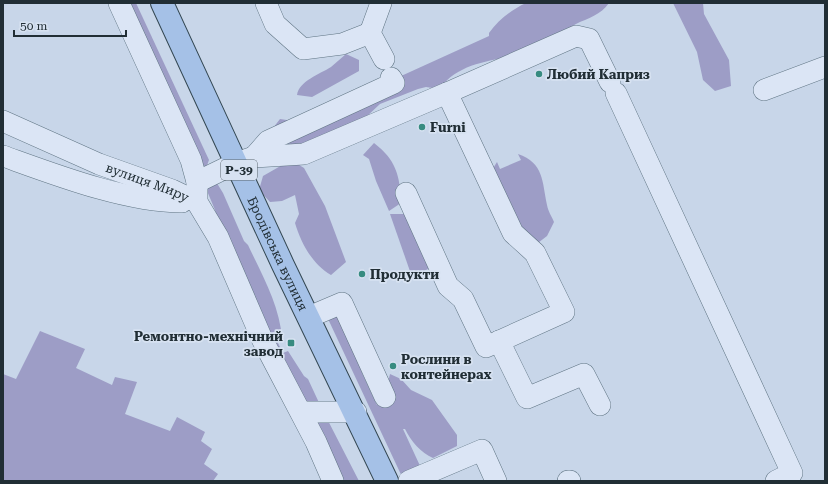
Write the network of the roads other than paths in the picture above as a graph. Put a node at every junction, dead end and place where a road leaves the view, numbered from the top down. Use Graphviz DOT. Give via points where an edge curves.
graph roads {
  1 [pos="119,3"];
  2 [pos="162,3"];
  3 [pos="266,3"];
  4 [pos="381,3"];
  5 [pos="370,33"];
  6 [pos="384,59"];
  7 [pos="825,66"];
  8 [pos="391,78"];
  9 [pos="764,90"];
  10 [pos="447,93"];
  11 [pos="3,121"];
  12 [pos="3,156"];
  13 [pos="245,160"];
  14 [pos="197,192"];
  15 [pos="406,193"];
  16 [pos="309,317"];
  17 [pos="499,341"];
  18 [pos="385,397"];
  19 [pos="600,406"];
  20 [pos="301,412"];
  21 [pos="356,412"];
  22 [pos="333,481"];
  23 [pos="387,481"];
  24 [pos="409,481"];
  25 [pos="496,481"];
  26 [pos="776,481"];
  1 -- 14 [label="street" via="191,160"];
  2 -- 13 [label="main road, Бродівська вулиця / Р-39"];
  3 -- 5 [label="street" via="275,24 304,49 342,44"];
  4 -- 5 [label="street"];
  5 -- 6 [label="street"];
  7 -- 9 [label="street"];
  8 -- 13 [label="street" via="394,83 268,141"];
  10 -- 13 [label="street" via="304,154"];
  10 -- 17 [label="street" via="513,233 535,253 564,312"];
  10 -- 26 [label="street" via="576,36 589,39 792,473"];
  11 -- 14 [label="street, вулиця Миру" via="99,164 172,190"];
  12 -- 14 [label="street, вулиця Миру" via="126,195 170,202"];
  13 -- 14 [label="street"];
  13 -- 16 [label="main road, Бродівська вулиця / Р-39"];
  14 -- 20 [label="street" via="262,339"];
  15 -- 17 [label="street" via="448,286 463,298 486,347"];
  16 -- 18 [label="street" via="342,302"];
  16 -- 21 [label="main road, Бродівська вулиця / Р-39"];
  17 -- 19 [label="street" via="527,398 584,374"];
  20 -- 21 [label="street"];
  20 -- 22 [label="street"];
  21 -- 23 [label="main road, Бродівська вулиця / Р-39"];
  24 -- 25 [label="street" via="482,450"];
}
